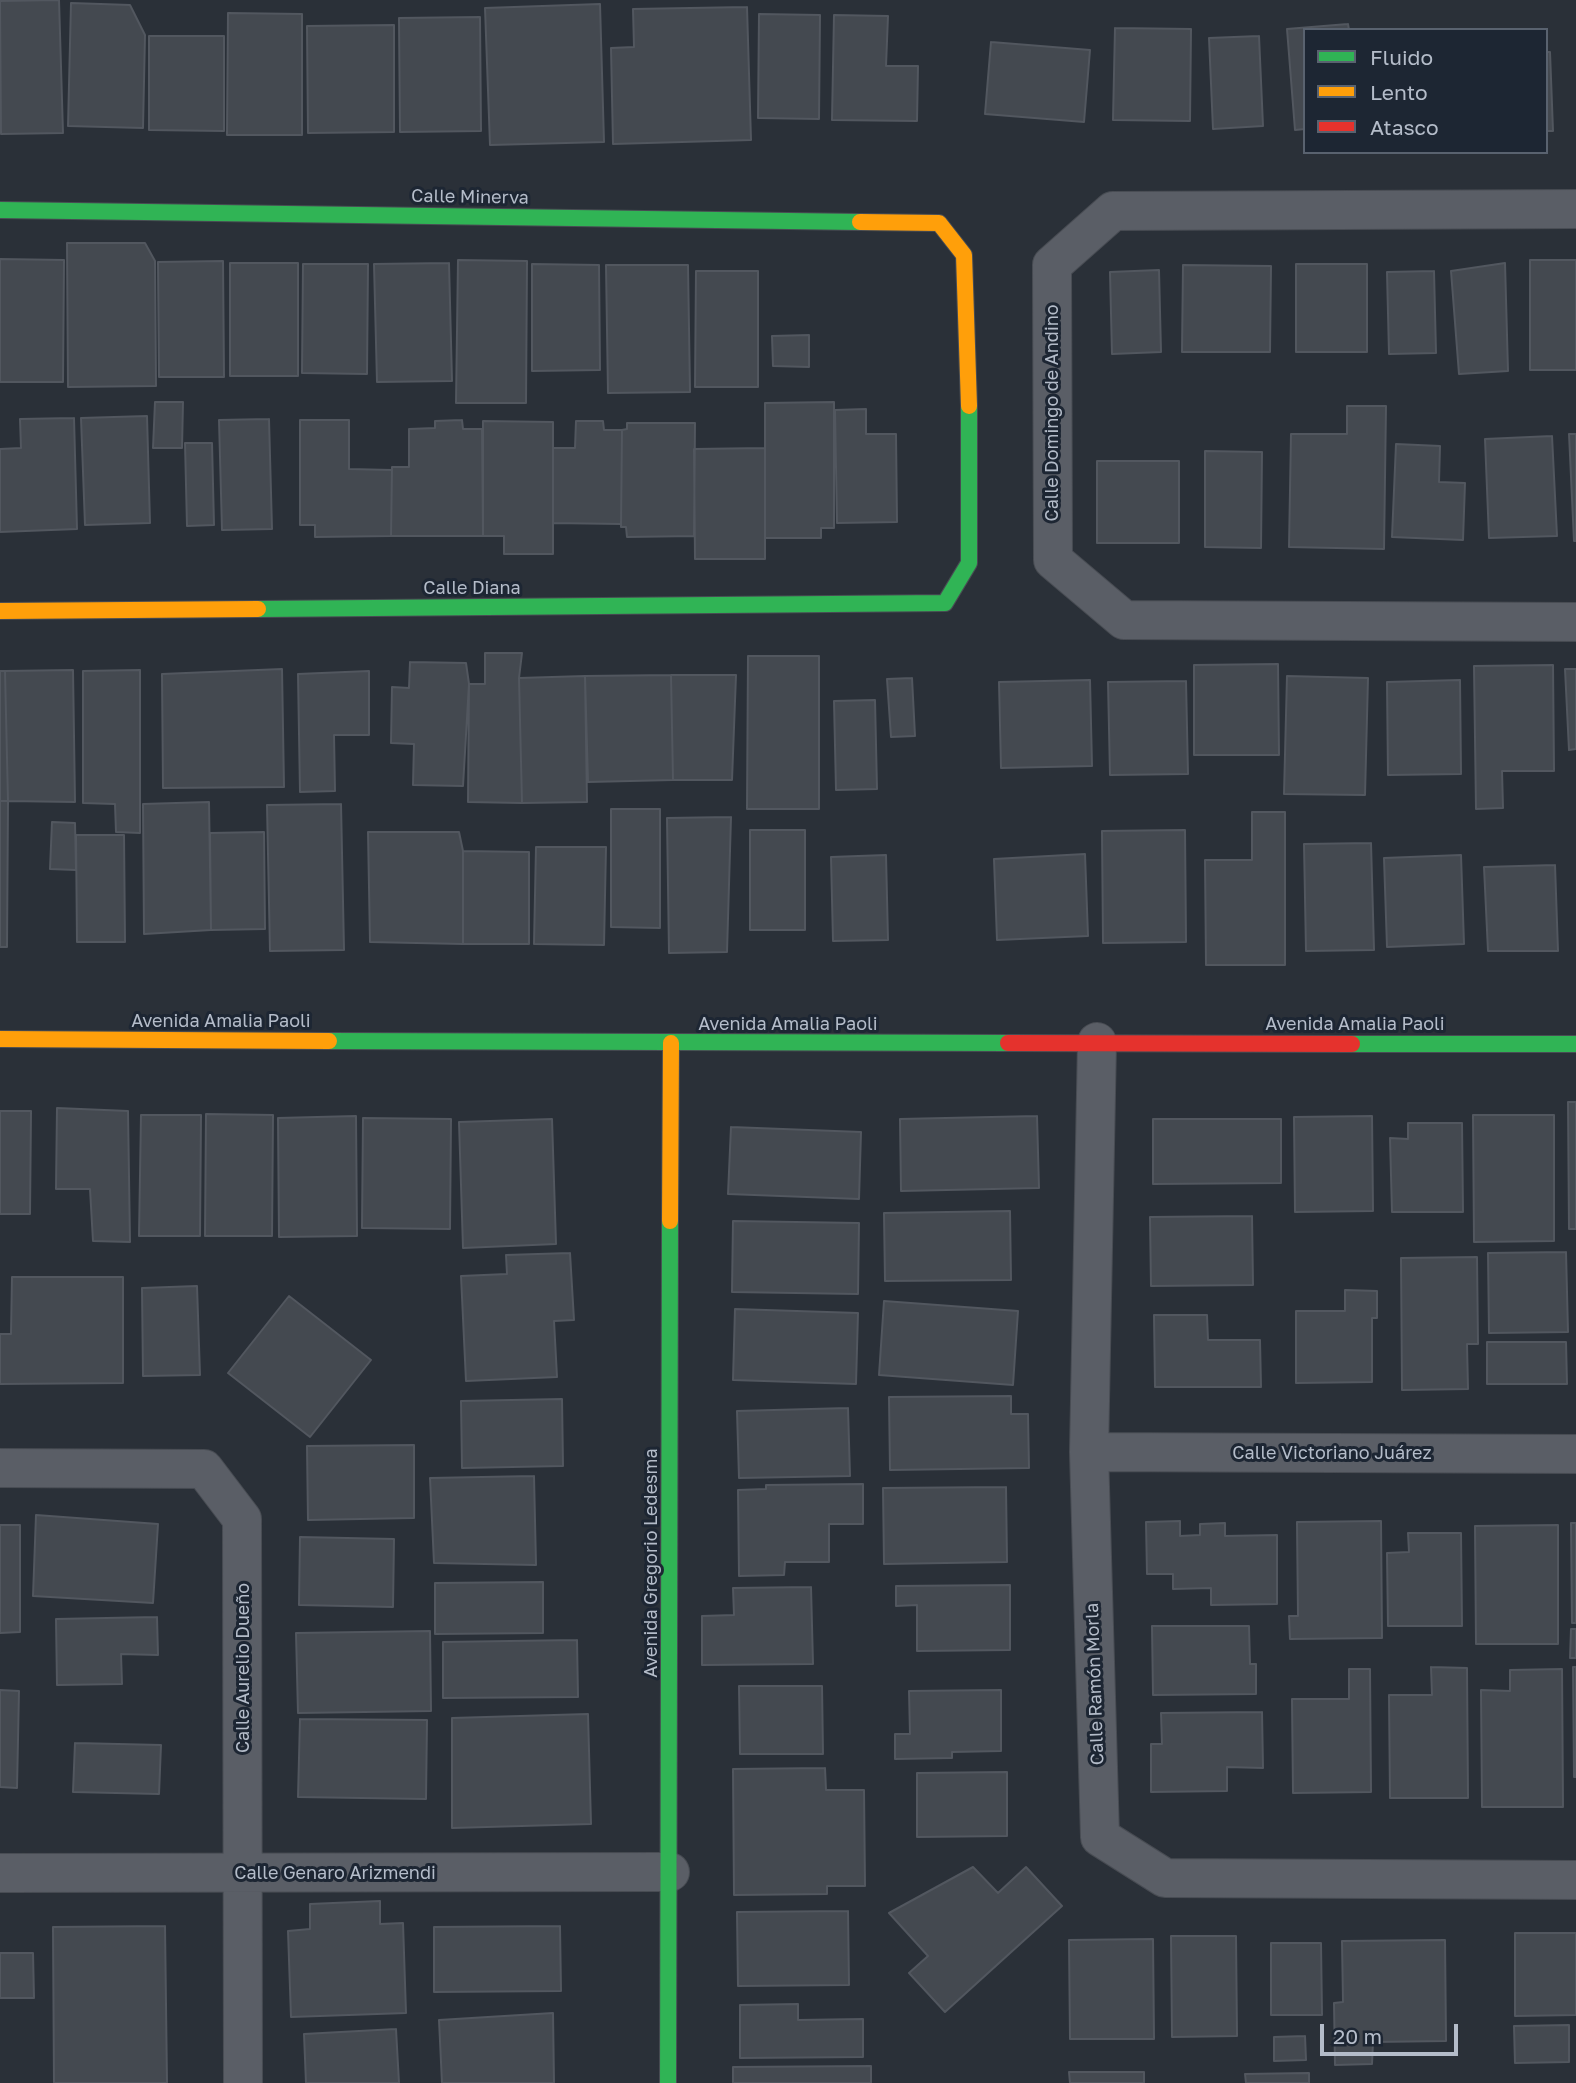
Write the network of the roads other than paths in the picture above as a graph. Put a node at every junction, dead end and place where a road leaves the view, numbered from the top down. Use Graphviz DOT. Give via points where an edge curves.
graph roads {
  1 [pos="1576,209"];
  2 [pos="0,211"];
  3 [pos="945,603"];
  4 [pos="0,611"];
  5 [pos="1576,622"];
  6 [pos="0,1039"];
  7 [pos="1097,1042"];
  8 [pos="671,1043"];
  9 [pos="1576,1044"];
  10 [pos="1088,1452"];
  11 [pos="1576,1454"];
  12 [pos="0,1468"];
  13 [pos="670,1872"];
  14 [pos="0,1873"];
  15 [pos="244,1873"];
  16 [pos="1576,1880"];
  17 [pos="243,2083"];
  18 [pos="668,2083"];
  1 -- 5 [label="street, Calle Domingo de Andino" via="1113,211 1052,265 1053,561 1124,620"];
  2 -- 3 [label="street, Calle Minerva" via="939,223 964,255 969,420 969,563"];
  3 -- 4 [label="street, Calle Diana"];
  6 -- 8 [label="street, Avenida Amalia Paoli"];
  7 -- 8 [label="street, Avenida Amalia Paoli"];
  7 -- 9 [label="street, Avenida Amalia Paoli"];
  7 -- 10 [label="street, Calle Ramón Morla"];
  8 -- 13 [label="street, Avenida Gregorio Ledesma"];
  10 -- 11 [label="street, Calle Victoriano Juárez"];
  10 -- 16 [label="street, Calle Ramón Morla" via="1100,1837 1165,1878"];
  12 -- 15 [label="street, Calle Aurelio Dueño" via="204,1469 242,1519"];
  13 -- 15 [label="street, Calle Genaro Arizmendi"];
  13 -- 18 [label="street, Avenida Gregorio Ledesma"];
  14 -- 15 [label="street, Calle Genaro Arizmendi"];
  15 -- 17 [label="street, Calle Aurelio Dueño"];
}
